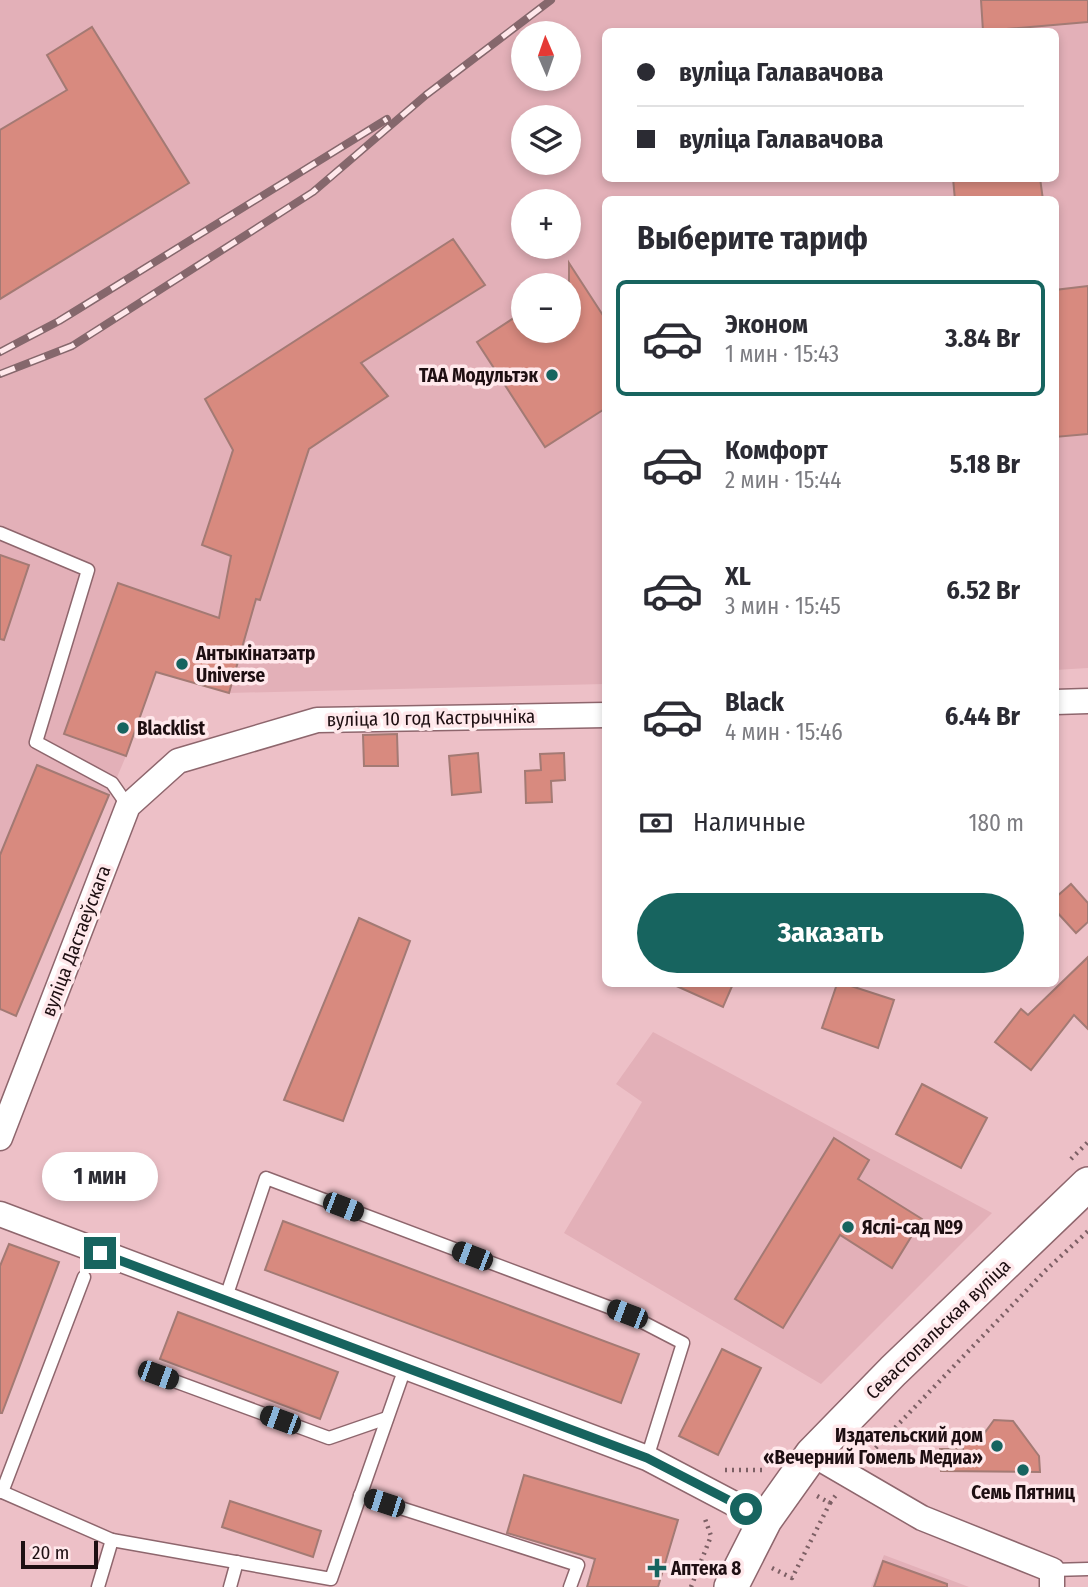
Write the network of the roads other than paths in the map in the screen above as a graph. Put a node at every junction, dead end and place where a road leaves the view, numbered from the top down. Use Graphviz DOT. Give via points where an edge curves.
graph roads {
  1 [pos="0,533"];
  2 [pos="1088,701"];
  3 [pos="1059,702"];
  4 [pos="602,715"];
  5 [pos="178,761"];
  6 [pos="128,806"];
  7 [pos="0,1138"];
  8 [pos="1088,1184"];
  9 [pos="0,1214"];
  10 [pos="84,1277"];
  11 [pos="225,1300"];
  12 [pos="405,1368"];
  13 [pos="158,1375"];
  14 [pos="387,1418"];
  15 [pos="813,1454"];
  16 [pos="647,1458"];
  17 [pos="1,1492"];
  18 [pos="360,1496"];
  19 [pos="765,1520"];
  20 [pos="112,1540"];
  21 [pos="237,1563"];
  22 [pos="1088,1569"];
  23 [pos="1052,1578"];
  24 [pos="98,1587"];
  25 [pos="230,1587"];
  26 [pos="570,1587"];
  27 [pos="731,1587"];
  1 -- 6 [label="lane" via="88,570 36,742 112,783"];
  2 -- 3 [label="street"];
  4 -- 5 [label="street, вуліца 10 год Кастрычніка" via="317,720"];
  5 -- 6 [label="street, вуліца Дастаеўскага"];
  6 -- 7 [label="street, вуліца Дастаеўскага"];
  8 -- 15 [label="street, Севастопальская вуліца"];
  9 -- 11 [label="street"];
  10 -- 17 [label="lane"];
  11 -- 12 [label="street"];
  11 -- 16 [label="lane" via="266,1178 627,1314 683,1343"];
  12 -- 14 [label="lane"];
  12 -- 16 [label="street"];
  13 -- 14 [label="lane" via="330,1438"];
  14 -- 18 [label="lane"];
  15 -- 19 [label="street, Севастопальская вуліца"];
  15 -- 23 [label="street" via="922,1518"];
  16 -- 19 [label="street"];
  17 -- 20 [label="lane"];
  18 -- 21 [label="lane" via="331,1579"];
  18 -- 26 [label="lane" via="578,1565"];
  19 -- 27 [label="street, Севастопальская вуліца"];
  20 -- 21 [label="lane"];
  20 -- 24 [label="lane"];
  21 -- 25 [label="lane"];
  22 -- 23 [label="lane"];
}
